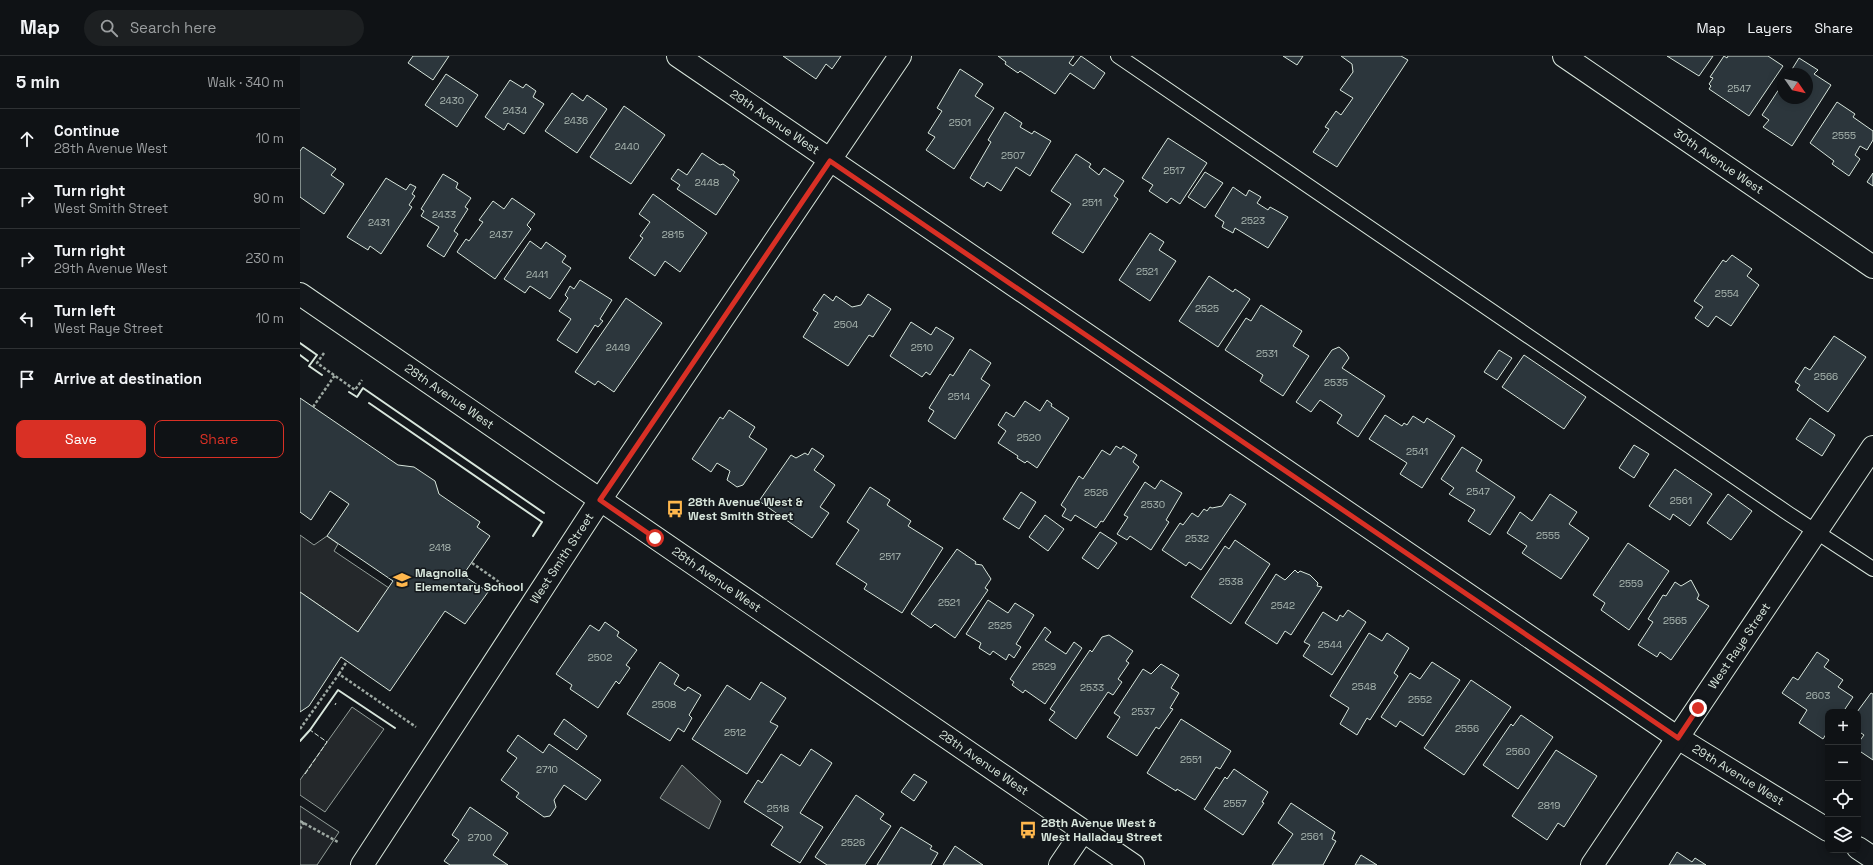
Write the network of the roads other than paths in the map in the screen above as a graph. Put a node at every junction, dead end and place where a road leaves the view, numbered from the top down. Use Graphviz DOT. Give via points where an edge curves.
graph roads {
  1 [pos="678,56"];
  2 [pos="900,56"];
  3 [pos="1118,56"];
  4 [pos="1564,56"];
  5 [pos="830,161"];
  6 [pos="1873,267"];
  7 [pos="300,294"];
  8 [pos="1873,448"];
  9 [pos="600,500"];
  10 [pos="1816,532"];
  11 [pos="1873,569"];
  12 [pos="1678,738"];
  13 [pos="1825,828"];
  14 [pos="1083,831"];
  15 [pos="1861,850"];
  16 [pos="1873,858"];
  17 [pos="362,865"];
  18 [pos="1060,865"];
  19 [pos="1133,865"];
  20 [pos="1592,865"];
  1 -- 5 [label="street, 29th Avenue West"];
  2 -- 5 [label="street, West Smith Street"];
  3 -- 10 [label="lane"];
  4 -- 6 [label="street, 30th Avenue West"];
  5 -- 9 [label="street, West Smith Street"];
  5 -- 12 [label="street, 29th Avenue West"];
  7 -- 9 [label="street, 28th Avenue West"];
  8 -- 10 [label="street, West Raye Street"];
  9 -- 14 [label="street, 28th Avenue West"];
  9 -- 17 [label="street, West Smith Street"];
  10 -- 11 [label="lane"];
  10 -- 12 [label="street, West Raye Street"];
  12 -- 13 [label="street, 29th Avenue West"];
  12 -- 20 [label="street, West Raye Street"];
  14 -- 18 [label="street"];
  14 -- 19 [label="street, 28th Avenue West"];
  15 -- 16 [label="street"];
}
